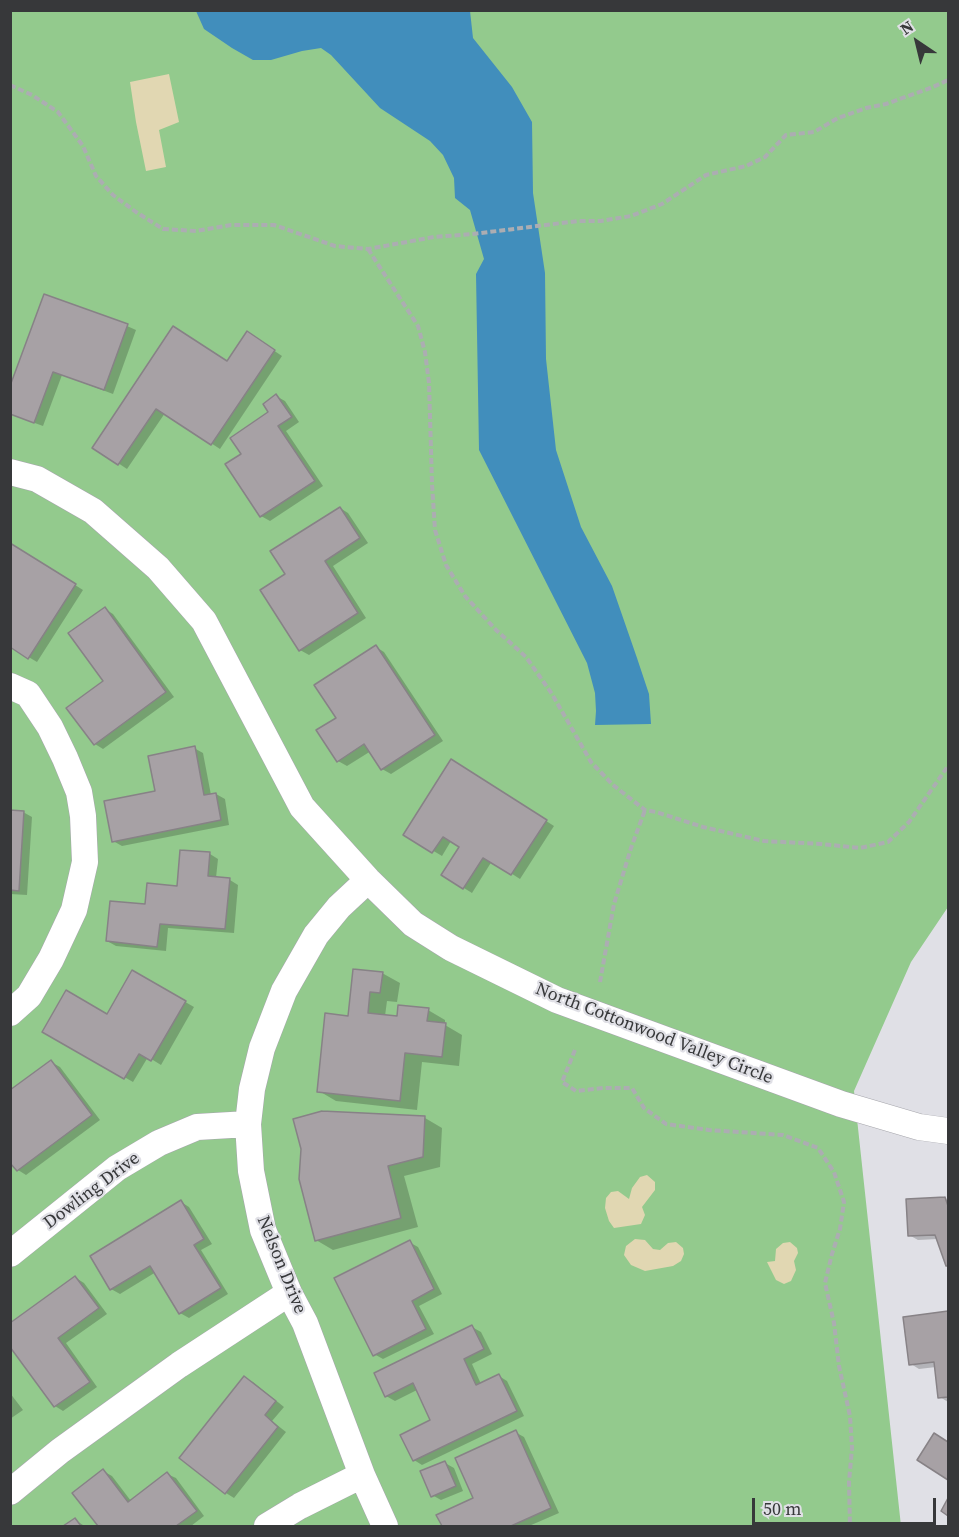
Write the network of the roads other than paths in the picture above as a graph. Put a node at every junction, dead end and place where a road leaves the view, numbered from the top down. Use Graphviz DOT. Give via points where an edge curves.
graph roads {
  1 [pos="10,472"];
  2 [pos="10,686"];
  3 [pos="368,880"];
  4 [pos="10,1013"];
  5 [pos="248,1124"];
  6 [pos="948,1131"];
  7 [pos="10,1254"];
  8 [pos="290,1293"];
  9 [pos="362,1474"];
  10 [pos="10,1492"];
  11 [pos="267,1527"];
  12 [pos="385,1527"];
  1 -- 3 [label="street, North Cottonwood Valley Circle" via="37,479 93,511 158,568 204,621 302,807"];
  2 -- 4 [label="street" via="28,694 65,758 79,792 85,862 75,910 51,959 29,996"];
  3 -- 5 [label="street, Nelson Drive" via="315,935 284,991 262,1047"];
  3 -- 6 [label="street, North Cottonwood Valley Circle" via="413,924 441,942 557,1000 841,1104"];
  5 -- 7 [label="street, Dowling Drive" via="197,1127 159,1143 117,1168"];
  5 -- 8 [label="street, Nelson Drive" via="251,1171 263,1230"];
  8 -- 9 [label="street, Nelson Drive"];
  8 -- 10 [label="street" via="179,1365"];
  9 -- 11 [label="street"];
  9 -- 12 [label="street, Nelson Drive"];
}
